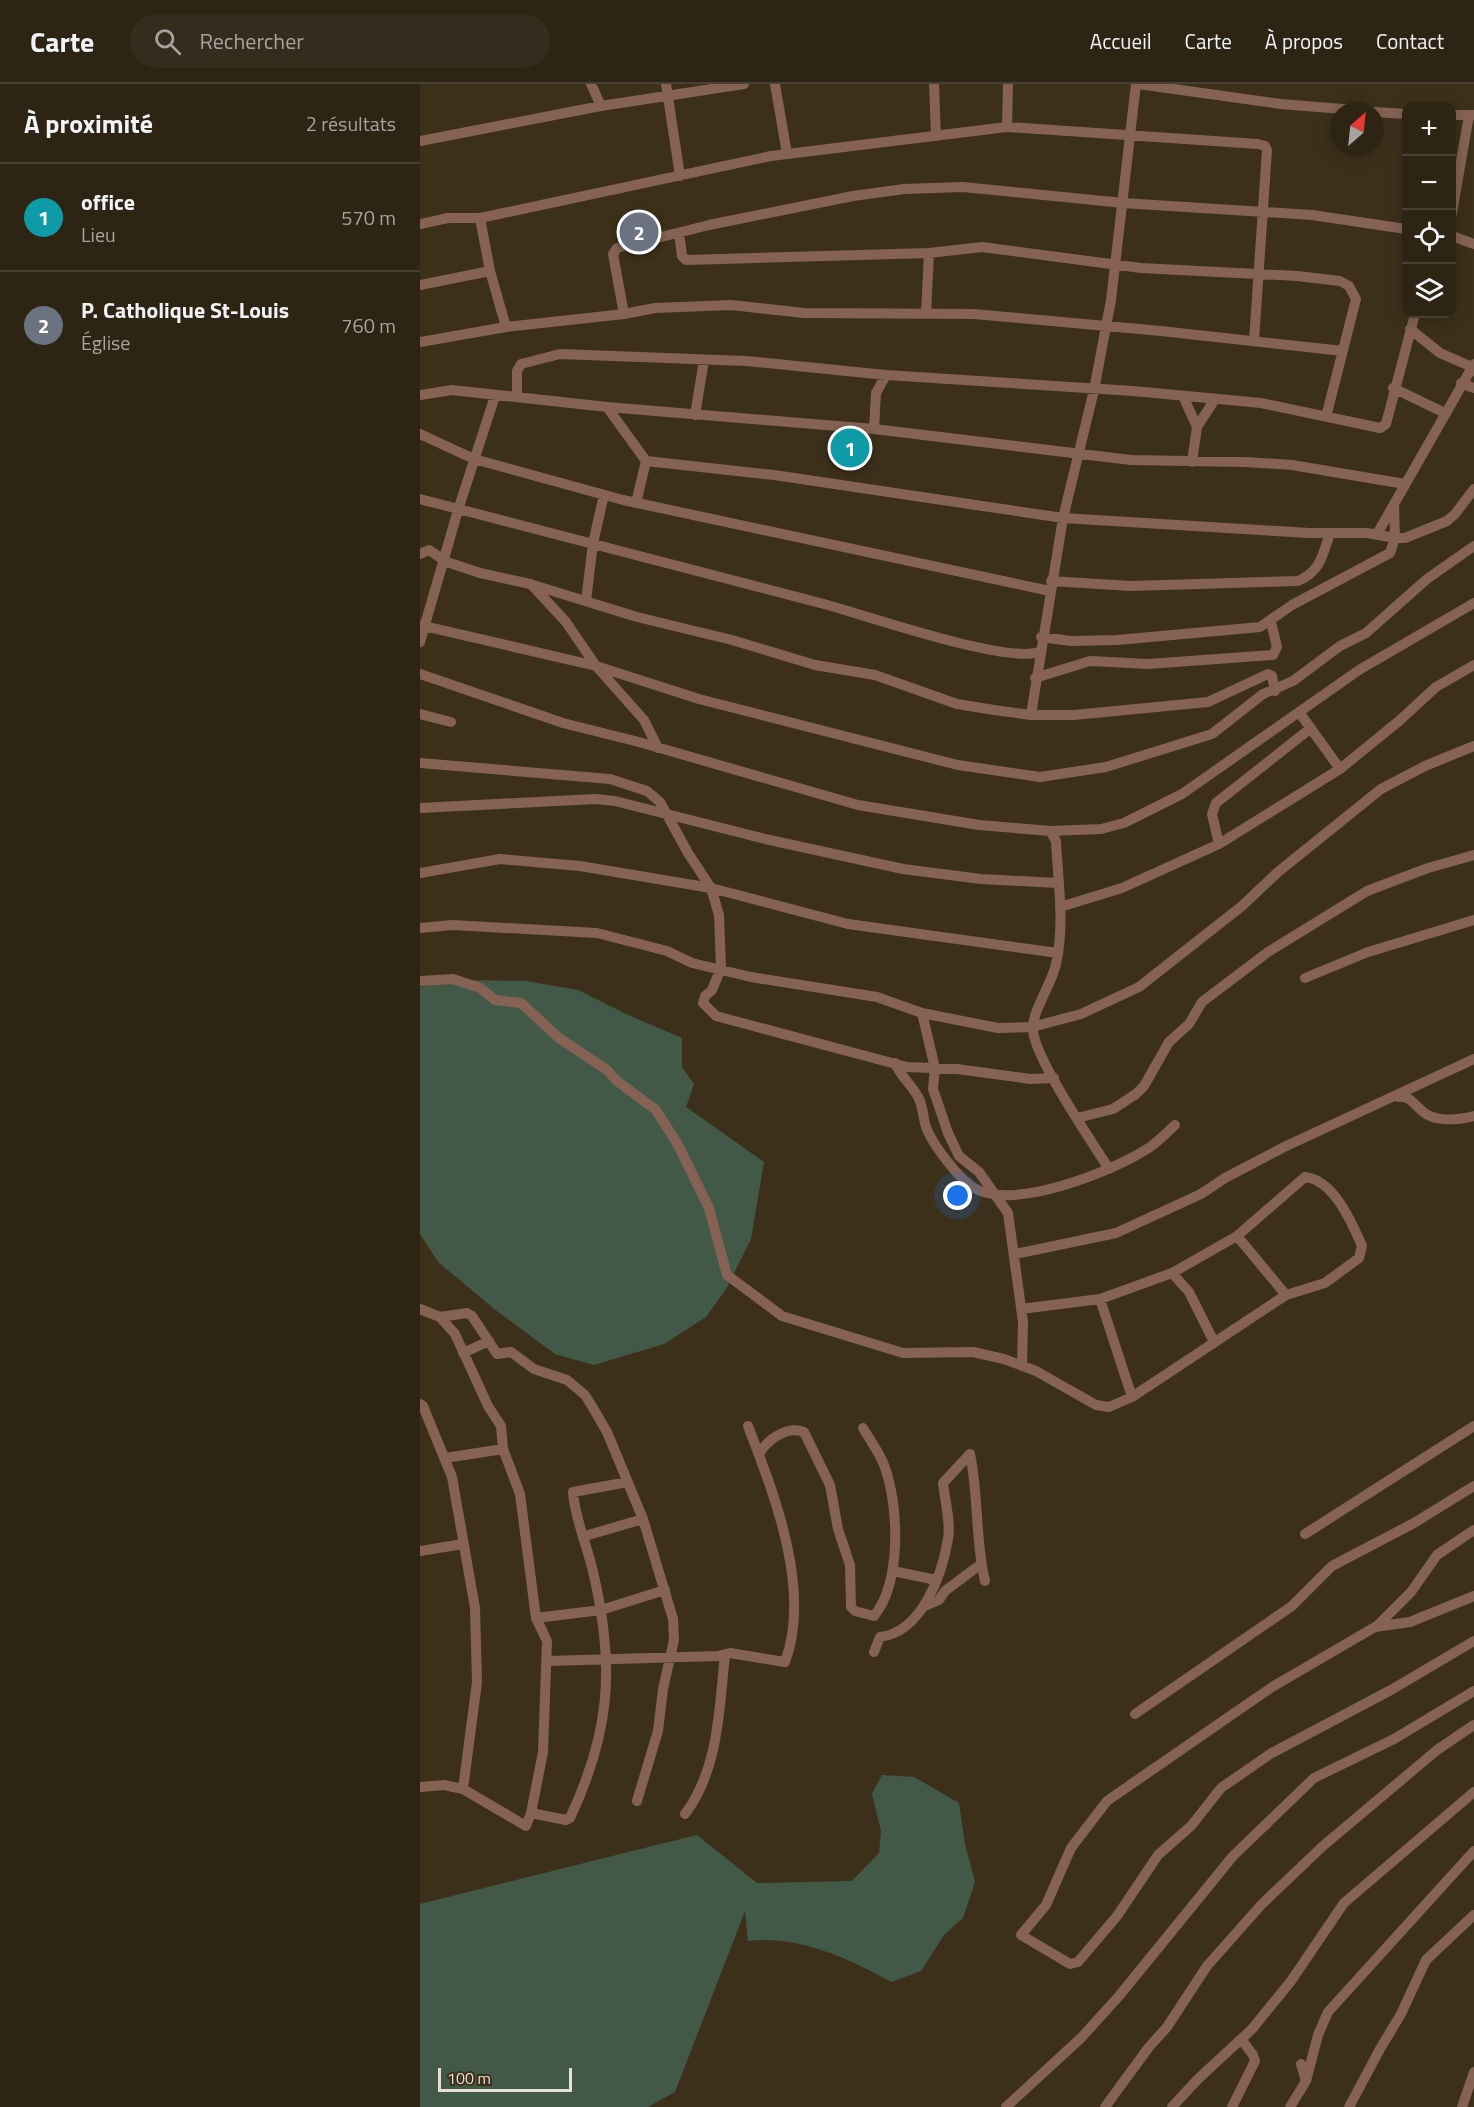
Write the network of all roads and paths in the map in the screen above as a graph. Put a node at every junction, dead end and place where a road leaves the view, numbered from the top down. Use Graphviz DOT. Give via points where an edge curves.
graph roads {
  1 [pos="591,84"];
  2 [pos="666,84"];
  3 [pos="744,84"];
  4 [pos="775,84"];
  5 [pos="934,84"];
  6 [pos="1008,84"];
  7 [pos="1137,84"];
  8 [pos="668,97"];
  9 [pos="601,106"];
  10 [pos="1330,108"];
  11 [pos="1384,113"];
  12 [pos="1402,114"];
  13 [pos="1456,115"];
  14 [pos="1472,115"];
  15 [pos="1007,127"];
  16 [pos="936,136"];
  17 [pos="1131,136"];
  18 [pos="420,141"];
  19 [pos="787,154"];
  20 [pos="680,176"];
  21 [pos="1123,203"];
  22 [pos="1453,210"];
  23 [pos="1263,212"];
  24 [pos="480,218"];
  25 [pos="420,224"];
  26 [pos="1402,228"];
  27 [pos="679,233"];
  28 [pos="1456,237"];
  29 [pos="1474,244"];
  30 [pos="929,253"];
  31 [pos="1116,266"];
  32 [pos="490,271"];
  33 [pos="1257,275"];
  34 [pos="420,285"];
  35 [pos="624,314"];
  36 [pos="926,314"];
  37 [pos="1414,318"];
  38 [pos="506,327"];
  39 [pos="1106,328"];
  40 [pos="1410,329"];
  41 [pos="1254,341"];
  42 [pos="420,342"];
  43 [pos="1343,351"];
  44 [pos="704,360"];
  45 [pos="1473,367"];
  46 [pos="886,375"];
  47 [pos="1461,383"];
  48 [pos="1394,388"];
  49 [pos="1474,388"];
  50 [pos="1094,390"];
  51 [pos="420,395"];
  52 [pos="495,396"];
  53 [pos="1184,396"];
  54 [pos="517,398"];
  55 [pos="1215,399"];
  56 [pos="608,407"];
  57 [pos="1445,413"];
  58 [pos="695,416"];
  59 [pos="1326,417"];
  60 [pos="1197,427"];
  61 [pos="874,429"];
  62 [pos="420,434"];
  63 [pos="1080,453"];
  64 [pos="474,459"];
  65 [pos="646,461"];
  66 [pos="1192,462"];
  67 [pos="1405,484"];
  68 [pos="1474,489"];
  69 [pos="604,495"];
  70 [pos="420,499"];
  71 [pos="636,503"];
  72 [pos="1394,504"];
  73 [pos="458,510"];
  74 [pos="1063,518"];
  75 [pos="1330,533"];
  76 [pos="1377,534"];
  77 [pos="1395,538"];
  78 [pos="593,543"];
  79 [pos="1474,546"];
  80 [pos="423,550"];
  81 [pos="443,560"];
  82 [pos="530,584"];
  83 [pos="1051,586"];
  84 [pos="586,601"];
  85 [pos="1474,603"];
  86 [pos="1271,622"];
  87 [pos="423,626"];
  88 [pos="1041,637"];
  89 [pos="420,642"];
  90 [pos="1039,651"];
  91 [pos="1474,665"];
  92 [pos="596,666"];
  93 [pos="420,674"];
  94 [pos="1035,678"];
  95 [pos="1275,691"];
  96 [pos="1299,712"];
  97 [pos="420,714"];
  98 [pos="1031,715"];
  99 [pos="451,722"];
  100 [pos="1311,728"];
  101 [pos="1474,746"];
  102 [pos="658,748"];
  103 [pos="420,764"];
  104 [pos="1340,769"];
  105 [pos="420,808"];
  106 [pos="668,813"];
  107 [pos="1050,831"];
  108 [pos="1219,844"];
  109 [pos="1474,855"];
  110 [pos="420,873"];
  111 [pos="1058,883"];
  112 [pos="711,888"];
  113 [pos="1060,907"];
  114 [pos="1474,920"];
  115 [pos="420,928"];
  116 [pos="1058,953"];
  117 [pos="721,968"];
  118 [pos="1305,978"];
  119 [pos="420,981"];
  120 [pos="922,1013"];
  121 [pos="1032,1027"];
  122 [pos="1474,1059"];
  123 [pos="895,1063"];
  124 [pos="935,1068"];
  125 [pos="1054,1078"];
  126 [pos="1383,1102"];
  127 [pos="1474,1116"];
  128 [pos="1077,1118"];
  129 [pos="1175,1125"];
  130 [pos="1109,1169"];
  131 [pos="992,1193"];
  132 [pos="1237,1236"];
  133 [pos="1015,1254"];
  134 [pos="1172,1274"];
  135 [pos="1286,1295"];
  136 [pos="1100,1299"];
  137 [pos="420,1309"];
  138 [pos="1021,1309"];
  139 [pos="440,1317"];
  140 [pos="489,1341"];
  141 [pos="1214,1342"];
  142 [pos="464,1353"];
  143 [pos="1022,1366"];
  144 [pos="1132,1397"];
  145 [pos="420,1404"];
  146 [pos="748,1426"];
  147 [pos="1474,1426"];
  148 [pos="863,1428"];
  149 [pos="503,1449"];
  150 [pos="759,1454"];
  151 [pos="445,1458"];
  152 [pos="628,1482"];
  153 [pos="1474,1486"];
  154 [pos="643,1519"];
  155 [pos="1474,1530"];
  156 [pos="1305,1533"];
  157 [pos="585,1536"];
  158 [pos="463,1544"];
  159 [pos="420,1551"];
  160 [pos="981,1563"];
  161 [pos="893,1571"];
  162 [pos="936,1580"];
  163 [pos="986,1581"];
  164 [pos="665,1590"];
  165 [pos="1474,1596"];
  166 [pos="925,1606"];
  167 [pos="601,1610"];
  168 [pos="536,1618"];
  169 [pos="1375,1627"];
  170 [pos="1474,1641"];
  171 [pos="874,1652"];
  172 [pos="725,1655"];
  173 [pos="670,1658"];
  174 [pos="605,1659"];
  175 [pos="548,1661"];
  176 [pos="1474,1691"];
  177 [pos="1135,1714"];
  178 [pos="1474,1725"];
  179 [pos="420,1787"];
  180 [pos="463,1789"];
  181 [pos="1474,1792"];
  182 [pos="637,1801"];
  183 [pos="531,1814"];
  184 [pos="685,1814"];
  185 [pos="1474,1851"];
  186 [pos="1474,1915"];
  187 [pos="1241,2039"];
  188 [pos="1301,2064"];
  189 [pos="1474,2072"];
  190 [pos="1306,2082"];
  191 [pos="1006,2107"];
  192 [pos="1105,2107"];
  193 [pos="1172,2107"];
  194 [pos="1232,2107"];
  195 [pos="1290,2107"];
  196 [pos="1349,2107"];
  197 [pos="1462,2107"];
  1 -- 9 [label="street"];
  2 -- 8 [label="street"];
  3 -- 8 [label="street"];
  4 -- 19 [label="street"];
  5 -- 16 [label="street"];
  6 -- 15 [label="street"];
  7 -- 10 [label="street"];
  7 -- 17 [label="street"];
  8 -- 9 [label="street"];
  8 -- 20 [label="street"];
  9 -- 18 [label="street"];
  11 -- 12 [label="street"];
  13 -- 14 [label="street"];
  14 -- 22 [label="street"];
  15 -- 16 [label="street"];
  15 -- 17 [label="street"];
  16 -- 19 [label="street"];
  17 -- 21 [label="street"];
  17 -- 23 [label="street" via="1199,138 1265,146"];
  19 -- 20 [label="street"];
  20 -- 24 [label="street"];
  21 -- 23 [label="street"];
  21 -- 27 [label="street" via="991,189 904,189"];
  21 -- 31 [label="street"];
  23 -- 26 [label="street" via="1337,217"];
  23 -- 33 [label="street"];
  24 -- 25 [label="street" via="448,218"];
  24 -- 32 [label="street"];
  27 -- 30 [label="street" via="686,260"];
  27 -- 35 [label="street" via="614,249"];
  28 -- 29 [label="street"];
  30 -- 31 [label="street" via="993,248"];
  30 -- 36 [label="street"];
  31 -- 33 [label="street"];
  31 -- 39 [label="street"];
  32 -- 34 [label="street"];
  32 -- 38 [label="street"];
  33 -- 41 [label="street"];
  33 -- 43 [label="street" via="1340,281 1349,286 1356,299"];
  35 -- 36 [label="street" via="655,308 731,305 804,313"];
  35 -- 38 [label="street"];
  36 -- 39 [label="street" via="1006,316"];
  37 -- 40 [label="street"];
  38 -- 42 [label="street"];
  39 -- 41 [label="street"];
  39 -- 50 [label="street"];
  40 -- 45 [label="street" via="1440,352"];
  40 -- 48 [label="street"];
  41 -- 43 [label="street"];
  43 -- 59 [label="street"];
  44 -- 46 [label="street"];
  44 -- 54 [label="street" via="547,356 519,367"];
  44 -- 58 [label="street"];
  45 -- 47 [label="street"];
  46 -- 50 [label="street"];
  46 -- 61 [label="street" via="876,393"];
  47 -- 49 [label="street"];
  47 -- 57 [label="street"];
  48 -- 57 [label="street"];
  48 -- 59 [label="street" via="1382,427"];
  50 -- 53 [label="street"];
  50 -- 63 [label="street"];
  51 -- 52 [label="street" via="452,390"];
  52 -- 54 [label="street"];
  52 -- 64 [label="street"];
  53 -- 55 [label="street"];
  53 -- 60 [label="street"];
  54 -- 56 [label="street"];
  55 -- 59 [label="street" via="1274,405"];
  55 -- 60 [label="street"];
  56 -- 58 [label="street"];
  56 -- 65 [label="street"];
  57 -- 67 [label="street"];
  58 -- 61 [label="street"];
  60 -- 66 [label="street"];
  61 -- 63 [label="street"];
  62 -- 64 [label="street"];
  63 -- 66 [label="street"];
  63 -- 74 [label="street"];
  64 -- 69 [label="street"];
  64 -- 73 [label="street"];
  65 -- 71 [label="street"];
  65 -- 74 [label="street" via="774,475"];
  66 -- 67 [label="street" via="1292,465"];
  67 -- 72 [label="street"];
  68 -- 77 [label="street" via="1447,521 1405,538"];
  69 -- 71 [label="street"];
  69 -- 78 [label="street"];
  70 -- 73 [label="street"];
  71 -- 83 [label="street"];
  72 -- 76 [label="street"];
  72 -- 77 [label="street"];
  73 -- 78 [label="street"];
  73 -- 81 [label="street"];
  74 -- 75 [label="street"];
  74 -- 83 [label="street"];
  75 -- 76 [label="street"];
  75 -- 83 [label="street" via="1313,574 1289,582"];
  76 -- 77 [label="street"];
  77 -- 86 [label="street" via="1389,554 1294,604"];
  78 -- 84 [label="street"];
  78 -- 90 [label="street" via="979,647 1024,654"];
  79 -- 95 [label="street" via="1427,579 1364,634"];
  80 -- 81 [label="street"];
  81 -- 82 [label="street"];
  81 -- 87 [label="street"];
  82 -- 84 [label="street"];
  82 -- 92 [label="street" via="566,622"];
  83 -- 88 [label="street"];
  84 -- 98 [label="street" via="815,664 874,675 957,704"];
  85 -- 96 [label="street" via="1359,670"];
  86 -- 88 [label="street" via="1244,630 1117,640"];
  86 -- 94 [label="street" via="1276,646 1272,655 1148,664 1090,662"];
  87 -- 89 [label="street"];
  87 -- 92 [label="street"];
  88 -- 90 [label="street"];
  90 -- 94 [label="street"];
  91 -- 104 [label="street" via="1436,687"];
  92 -- 95 [label="street" via="699,699 878,746 958,765 1040,777 1107,767 1210,735 1263,694"];
  92 -- 102 [label="street" via="644,720"];
  93 -- 102 [label="street" via="563,723"];
  94 -- 98 [label="street"];
  95 -- 98 [label="street" via="1268,674 1208,702 1074,716"];
  96 -- 100 [label="street"];
  96 -- 107 [label="street" via="1192,787 1124,823 1085,831"];
  97 -- 99 [label="street"];
  100 -- 104 [label="street"];
  100 -- 108 [label="street" via="1216,803 1212,814"];
  101 -- 121 [label="street" via="1381,789 1139,987 1081,1014"];
  102 -- 107 [label="street" via="875,809"];
  103 -- 106 [label="street" via="610,779 647,791"];
  104 -- 108 [label="street"];
  105 -- 106 [label="street" via="595,799"];
  106 -- 111 [label="street" via="903,869"];
  106 -- 112 [label="street" via="688,854"];
  107 -- 111 [label="street" via="1056,841"];
  108 -- 113 [label="street" via="1141,881"];
  109 -- 128 [label="street" via="1367,891 1268,952 1202,1002 1189,1024 1169,1042 1136,1094 1113,1109"];
  110 -- 112 [label="street" via="507,860 599,868"];
  111 -- 113 [label="street"];
  112 -- 116 [label="street" via="848,924"];
  112 -- 117 [label="street" via="719,915"];
  113 -- 116 [label="street"];
  114 -- 118 [label="street" via="1368,952"];
  115 -- 117 [label="street" via="452,925 593,933"];
  116 -- 121 [label="street"];
  117 -- 120 [label="street" via="781,983 877,997"];
  117 -- 123 [label="street" via="703,1000 716,1016"];
  119 -- 143 [label="street" via="453,979 480,988 495,1000 521,1003 560,1038 608,1070 655,1109 709,1208 728,1275 774,1311 788,1319 903,1353 973,1352"];
  120 -- 121 [label="street" via="998,1028"];
  120 -- 124 [label="street"];
  121 -- 125 [label="street"];
  122 -- 126 [label="street"];
  123 -- 124 [label="street"];
  123 -- 131 [label="street" via="919,1098 927,1128 939,1150 972,1187"];
  124 -- 125 [label="street"];
  124 -- 131 [label="street" via="933,1089 957,1152 979,1172"];
  125 -- 128 [label="street"];
  126 -- 127 [label="street" via="1402,1096 1430,1117 1456,1120"];
  126 -- 133 [label="street" via="1284,1147 1202,1194 1116,1233"];
  128 -- 130 [label="street"];
  129 -- 130 [label="street" via="1149,1148"];
  130 -- 131 [label="street" via="1051,1188 1016,1194"];
  131 -- 133 [label="street" via="1008,1213"];
  132 -- 134 [label="street"];
  132 -- 135 [label="street"];
  132 -- 135 [label="street" via="1305,1177 1314,1178 1342,1207 1362,1246 1359,1258 1325,1282"];
  133 -- 138 [label="street"];
  134 -- 136 [label="street"];
  134 -- 141 [label="street" via="1189,1292"];
  135 -- 141 [label="street"];
  136 -- 138 [label="street"];
  136 -- 144 [label="street"];
  137 -- 139 [label="street"];
  138 -- 143 [label="street"];
  139 -- 140 [label="street" via="467,1313"];
  139 -- 142 [label="street" via="456,1334"];
  140 -- 142 [label="street"];
  140 -- 152 [label="street" via="496,1354 511,1352 534,1369 567,1380 585,1395 607,1432"];
  141 -- 144 [label="street"];
  142 -- 149 [label="street" via="489,1409 501,1426"];
  143 -- 144 [label="street" via="1096,1405 1109,1407"];
  145 -- 151 [label="street"];
  146 -- 150 [label="street"];
  147 -- 156 [label="street"];
  148 -- 161 [label="street" via="888,1476 895,1528"];
  149 -- 151 [label="street"];
  149 -- 168 [label="street" via="520,1494"];
  150 -- 161 [label="street" via="774,1437 794,1430 804,1432 830,1485 850,1565 853,1610 874,1617"];
  150 -- 172 [label="street" via="792,1575 794,1625 783,1663"];
  151 -- 158 [label="street" via="462,1524"];
  152 -- 154 [label="street"];
  152 -- 157 [label="street" via="573,1492"];
  153 -- 177 [label="street" via="1332,1566 1292,1606"];
  154 -- 157 [label="street"];
  154 -- 164 [label="street"];
  155 -- 169 [label="street" via="1437,1555 1411,1592"];
  157 -- 167 [label="street"];
  158 -- 159 [label="street"];
  158 -- 180 [label="street" via="475,1608 478,1666"];
  160 -- 162 [label="street" via="970,1454 943,1483 949,1538"];
  160 -- 163 [label="street"];
  160 -- 166 [label="street" via="939,1600"];
  161 -- 162 [label="street"];
  162 -- 166 [label="street"];
  164 -- 167 [label="street"];
  164 -- 173 [label="street" via="675,1625"];
  165 -- 169 [label="street" via="1410,1622"];
  166 -- 171 [label="street" via="890,1636 880,1637"];
  167 -- 168 [label="street"];
  167 -- 174 [label="street"];
  168 -- 175 [label="street" via="547,1641"];
  169 -- 170 [label="street" via="1272,1687 1107,1801 1071,1848 1046,1905 1021,1935 1070,1964 1078,1962 1117,1916 1158,1855 1191,1826 1221,1788 1270,1754"];
  172 -- 173 [label="street"];
  172 -- 184 [label="street" via="713,1749 704,1782"];
  173 -- 174 [label="street"];
  173 -- 182 [label="street" via="652,1757"];
  174 -- 175 [label="street"];
  174 -- 183 [label="street" via="605,1717 585,1788 569,1820"];
  175 -- 183 [label="street" via="543,1752"];
  176 -- 191 [label="street" via="1395,1739 1314,1778 1233,1856 1081,2038"];
  178 -- 192 [label="street" via="1437,1750 1323,1846 1262,1904 1207,1966 1167,2027"];
  179 -- 180 [label="street" via="444,1785"];
  180 -- 183 [label="street" via="524,1826"];
  181 -- 187 [label="street" via="1344,1903 1291,1981"];
  185 -- 190 [label="street" via="1328,2012"];
  186 -- 196 [label="street" via="1426,1960"];
  187 -- 193 [label="street"];
  187 -- 194 [label="street" via="1255,2061"];
  188 -- 190 [label="street"];
  189 -- 197 [label="street"];
  190 -- 195 [label="street"];
}
